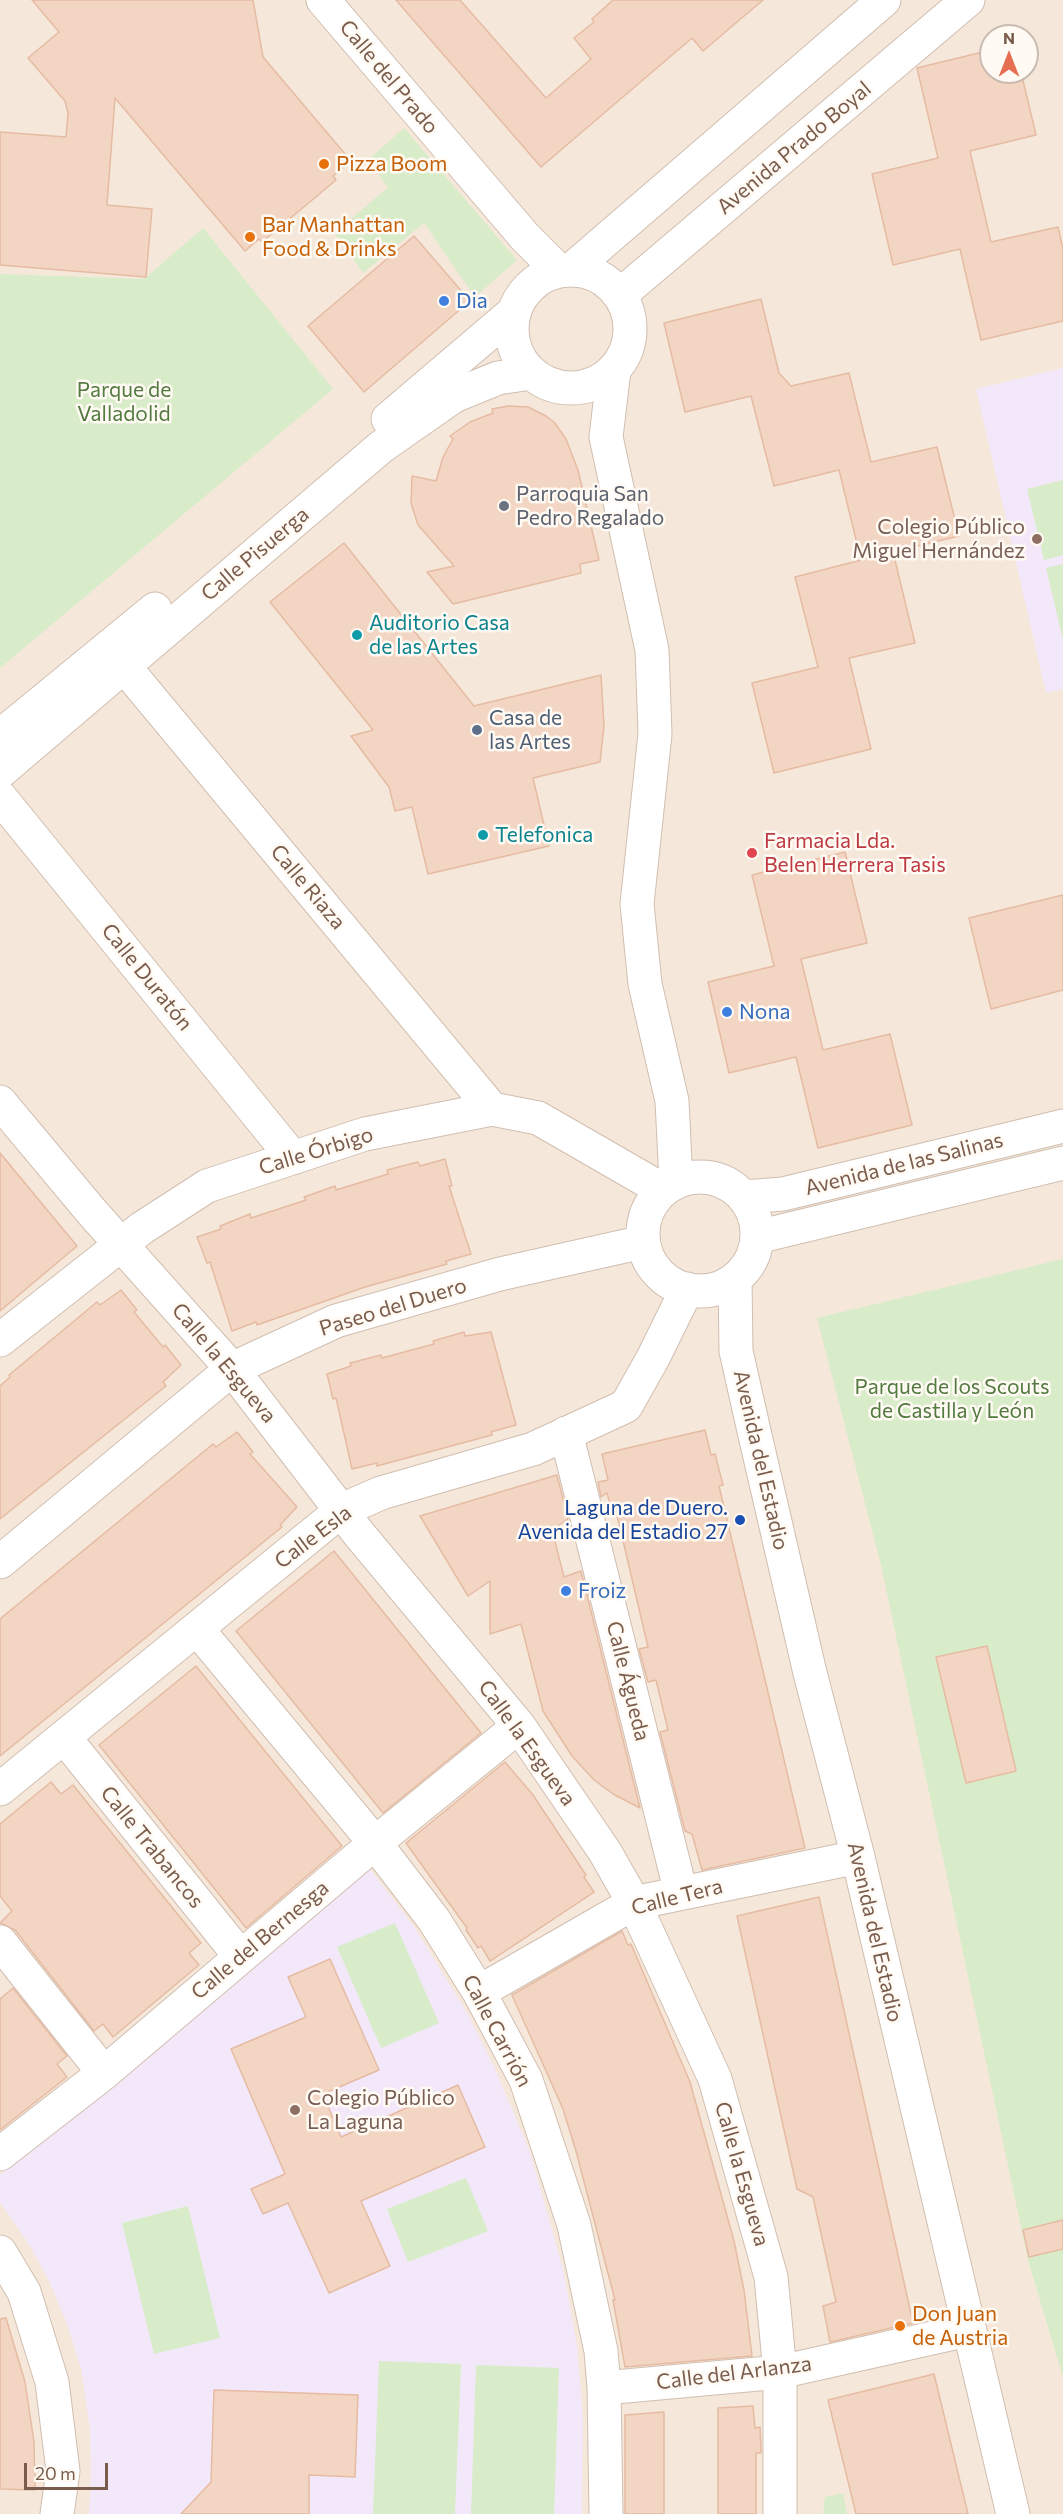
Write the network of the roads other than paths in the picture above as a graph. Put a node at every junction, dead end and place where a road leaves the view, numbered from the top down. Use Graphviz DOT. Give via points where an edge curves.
graph roads {
  1 [pos="324,0"];
  2 [pos="884,0"];
  3 [pos="968,0"];
  4 [pos="544,284"];
  5 [pos="620,295"];
  6 [pos="614,370"];
  7 [pos="545,380"];
  8 [pos="606,437"];
  9 [pos="123,665"];
  10 [pos="0,736"];
  11 [pos="0,772"];
  12 [pos="0,797"];
  13 [pos="672,1101"];
  14 [pos="0,1102"];
  15 [pos="492,1108"];
  16 [pos="1063,1126"];
  17 [pos="293,1158"];
  18 [pos="1063,1163"];
  19 [pos="709,1177"];
  20 [pos="669,1186"];
  21 [pos="744,1197"];
  22 [pos="757,1237"];
  23 [pos="643,1242"];
  24 [pos="121,1244"];
  25 [pos="735,1279"];
  26 [pos="695,1290"];
  27 [pos="0,1340"];
  28 [pos="736,1351"];
  29 [pos="232,1369"];
  30 [pos="566,1433"];
  31 [pos="342,1510"];
  32 [pos="0,1562"];
  33 [pos="198,1630"];
  34 [pos="519,1725"];
  35 [pos="64,1737"];
  36 [pos="0,1790"];
  37 [pos="375,1843"];
  38 [pos="858,1857"];
  39 [pos="681,1893"];
  40 [pos="634,1903"];
  41 [pos="0,1942"];
  42 [pos="240,1956"];
  43 [pos="480,1992"];
  44 [pos="104,2073"];
  45 [pos="0,2154"];
  46 [pos="0,2252"];
  47 [pos="968,2330"];
  48 [pos="780,2372"];
  49 [pos="604,2388"];
  50 [pos="57,2514"];
  51 [pos="606,2514"];
  52 [pos="780,2514"];
  53 [pos="1013,2514"];
  1 -- 4 [label="street, Calle del Prado" via="525,237"];
  2 -- 4 [label="street"];
  3 -- 5 [label="street, Avenida Prado Boyal"];
  4 -- 5 [label="street" via="585,272"];
  4 -- 7 [label="street" via="512,328 521,360"];
  4 -- 10 [label="street, Calle Pisuerga" via="403,407"];
  5 -- 6 [label="street" via="630,327 623,358"];
  6 -- 7 [label="street" via="598,382 579,388"];
  6 -- 8 [label="street"];
  7 -- 8 [label="street"];
  7 -- 9 [label="street, Calle Pisuerga" via="498,378 454,396 381,447"];
  8 -- 13 [label="street" via="652,650 655,734 637,904 645,984"];
  9 -- 11 [label="street, Calle Pisuerga"];
  9 -- 15 [label="street, Calle Riaza"];
  12 -- 17 [label="street, Calle Duratón"];
  13 -- 19 [label="street"];
  13 -- 20 [label="street"];
  14 -- 24 [label="street, Calle la Esgueva"];
  15 -- 17 [label="street, Calle Órbigo" via="364,1134"];
  15 -- 20 [label="street, Calle Órbigo" via="538,1118"];
  16 -- 21 [label="street, Avenida de las Salinas" via="783,1194"];
  17 -- 24 [label="street, Calle Órbigo" via="207,1186"];
  18 -- 22 [label="street, Avenida de las Salinas"];
  19 -- 20 [label="street"];
  19 -- 21 [label="street" via="733,1187"];
  20 -- 23 [label="street" via="646,1213"];
  21 -- 22 [label="street" via="756,1223"];
  22 -- 25 [label="street" via="754,1253"];
  23 -- 26 [label="street" via="658,1272 671,1283"];
  23 -- 29 [label="street, Paseo del Duero" via="500,1274 336,1321"];
  24 -- 27 [label="street, Calle Órbigo"];
  24 -- 29 [label="street, Calle la Esgueva"];
  25 -- 26 [label="street"];
  25 -- 28 [label="street, Avenida del Estadio"];
  26 -- 28 [label="street, Avenida del Estadio"];
  26 -- 30 [label="street, Calle Esla" via="626,1406"];
  28 -- 38 [label="street, Avenida del Estadio" via="810,1673"];
  29 -- 31 [label="street, Calle la Esgueva"];
  29 -- 32 [label="street, Paseo del Duero"];
  30 -- 31 [label="street, Calle Esla" via="532,1449 381,1493"];
  30 -- 39 [label="street, Calle Águeda"];
  31 -- 33 [label="street, Calle Esla"];
  31 -- 34 [label="street, Calle la Esgueva"];
  33 -- 35 [label="street, Calle Esla"];
  33 -- 37 [label="street, Calle Carrión"];
  34 -- 37 [label="street, Calle del Bernesga"];
  34 -- 40 [label="street, Calle la Esgueva" via="605,1852"];
  35 -- 36 [label="street, Calle Esla"];
  35 -- 42 [label="street, Calle Trabancos"];
  37 -- 42 [label="street, Calle del Bernesga"];
  37 -- 43 [label="street, Calle Carrión" via="434,1920"];
  38 -- 39 [label="street, Calle Tera"];
  38 -- 47 [label="street, Avenida del Estadio"];
  39 -- 40 [label="street, Calle Tera"];
  40 -- 43 [label="street, Calle Tera"];
  40 -- 48 [label="street, Calle la Esgueva" via="715,2079 771,2277"];
  41 -- 44 [label="street"];
  42 -- 44 [label="street, Calle del Bernesga"];
  43 -- 49 [label="street, Calle Carrión" via="526,2080 574,2224 601,2351"];
  44 -- 45 [label="street, Calle del Bernesga"];
  46 -- 50 [label="street" via="24,2292 52,2382 63,2471"];
  47 -- 48 [label="street, Calle del Arlanza"];
  47 -- 53 [label="street, Avenida del Estadio"];
  48 -- 49 [label="street, Calle del Arlanza"];
  48 -- 52 [label="street, Calle la Esgueva"];
  49 -- 51 [label="street, Calle Carrión"];
}
